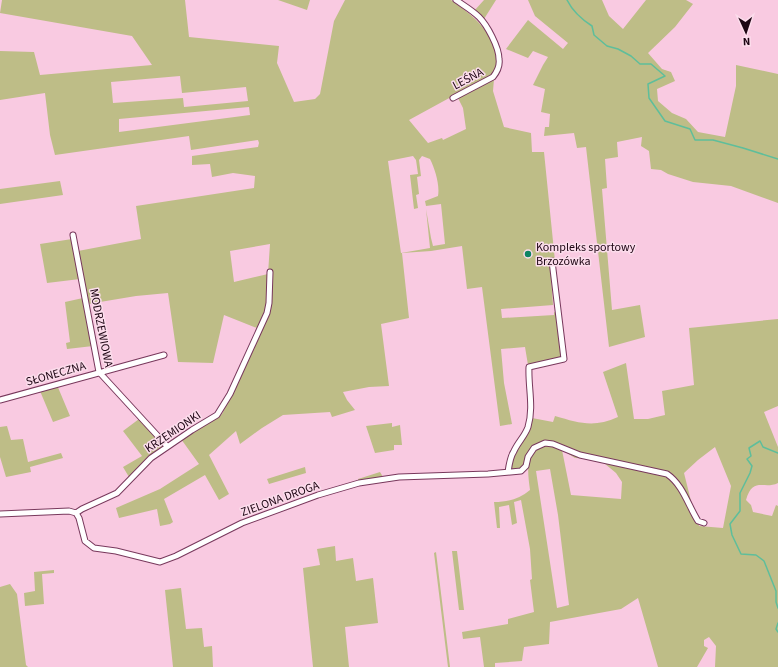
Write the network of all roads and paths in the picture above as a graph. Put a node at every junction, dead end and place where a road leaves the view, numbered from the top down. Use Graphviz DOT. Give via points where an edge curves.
graph roads {
  1 [pos="456,0"];
  2 [pos="453,98"];
  3 [pos="73,235"];
  4 [pos="552,261"];
  5 [pos="270,272"];
  6 [pos="164,355"];
  7 [pos="99,372"];
  8 [pos="0,400"];
  9 [pos="168,446"];
  10 [pos="508,472"];
  11 [pos="76,513"];
  12 [pos="0,514"];
  13 [pos="704,523"];
  1 -- 2 [label="street, LEŚNA" via="479,17 485,25 499,59 493,77"];
  3 -- 7 [label="street, MODRZEWIOWA"];
  4 -- 10 [label="street" via="564,359 529,367 530,420 525,435 510,458"];
  5 -- 9 [label="street, KRZEMIONKI" via="267,313 230,394 217,415"];
  6 -- 7 [label="street, SŁONECZNA"];
  7 -- 8 [label="street, SŁONECZNA"];
  7 -- 9 [label="street, MODRZEWIOWA"];
  9 -- 11 [label="street, KRZEMIONKI" via="151,458 116,493"];
  10 -- 11 [label="street, ZIELONA DROGA" via="399,477 359,483 242,523 160,562 94,548 85,541"];
  10 -- 13 [label="street, ZIELONA DROGA" via="521,471 534,448 545,443 553,444 580,455 667,474 677,482 698,521"];
  11 -- 12 [label="street" via="69,511"];
}
